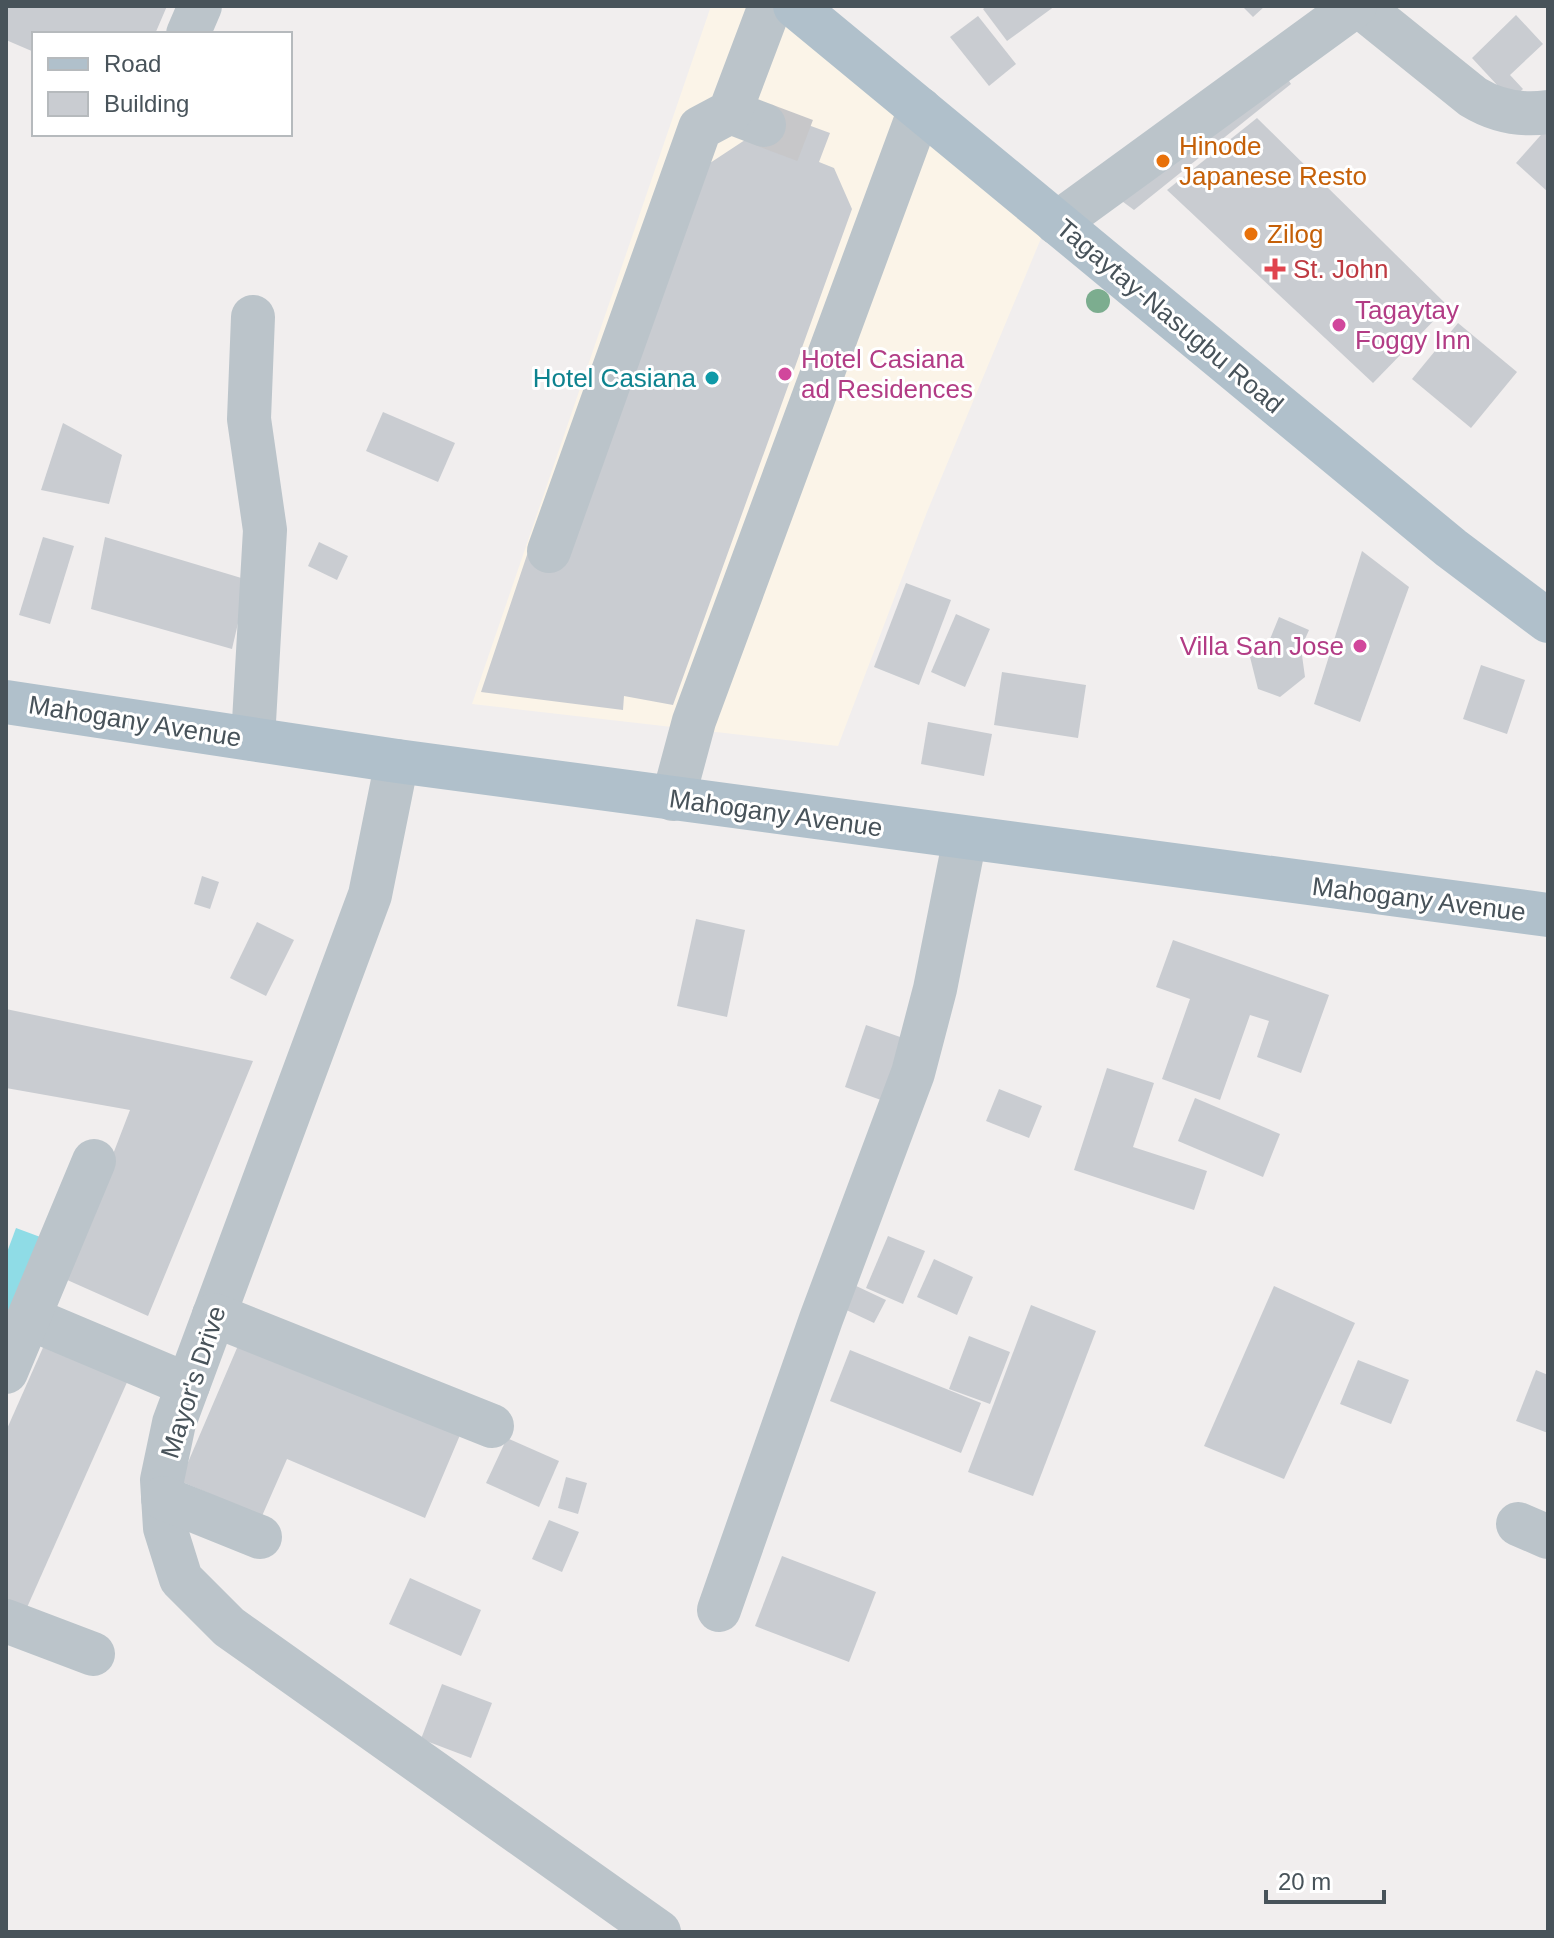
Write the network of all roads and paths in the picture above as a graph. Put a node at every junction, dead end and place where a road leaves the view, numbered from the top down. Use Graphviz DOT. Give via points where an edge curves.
graph roads {
  1 [pos="200,6"];
  2 [pos="770,6"];
  3 [pos="795,6"];
  4 [pos="1358,6"];
  5 [pos="189,32"];
  6 [pos="920,109"];
  7 [pos="1548,112"];
  8 [pos="1057,223"];
  9 [pos="253,317"];
  10 [pos="549,551"];
  11 [pos="1548,621"];
  12 [pos="6,702"];
  13 [pos="253,739"];
  14 [pos="397,761"];
  15 [pos="673,799"];
  16 [pos="965,838"];
  17 [pos="1548,915"];
  18 [pos="94,1161"];
  19 [pos="214,1315"];
  20 [pos="29,1318"];
  21 [pos="6,1372"];
  22 [pos="188,1385"];
  23 [pos="492,1426"];
  24 [pos="163,1498"];
  25 [pos="260,1537"];
  26 [pos="719,1610"];
  27 [pos="6,1621"];
  28 [pos="93,1654"];
  29 [pos="659,1932"];
  1 -- 5 [label="street"];
  2 -- 10 [label="street" via="747,118 700,128"];
  3 -- 6 [label="main road, Tagaytay-Nasugbu Road"];
  4 -- 7 [label="street" via="1492,109"];
  4 -- 8 [label="street"];
  6 -- 8 [label="main road, Tagaytay-Nasugbu Road"];
  6 -- 15 [label="street" via="694,721"];
  8 -- 11 [label="main road, Tagaytay-Nasugbu Road" via="1451,548"];
  9 -- 13 [label="street" via="249,419 265,530"];
  12 -- 13 [label="main road, Mahogany Avenue"];
  13 -- 14 [label="main road, Mahogany Avenue"];
  14 -- 15 [label="main road, Mahogany Avenue"];
  14 -- 19 [label="street, Mayor's Drive" via="370,895"];
  15 -- 16 [label="main road, Mahogany Avenue"];
  16 -- 17 [label="main road, Mahogany Avenue"];
  16 -- 26 [label="street" via="913,1073"];
  18 -- 20 [label="street"];
  19 -- 22 [label="street, Mayor's Drive"];
  19 -- 23 [label="street"];
  20 -- 21 [label="street"];
  20 -- 22 [label="street"];
  22 -- 24 [label="street, Mayor's Drive" via="174,1423"];
  24 -- 25 [label="street"];
  24 -- 29 [label="street, Mayor's Drive" via="165,1528 181,1579 229,1627"];
  27 -- 28 [label="street"];
}
